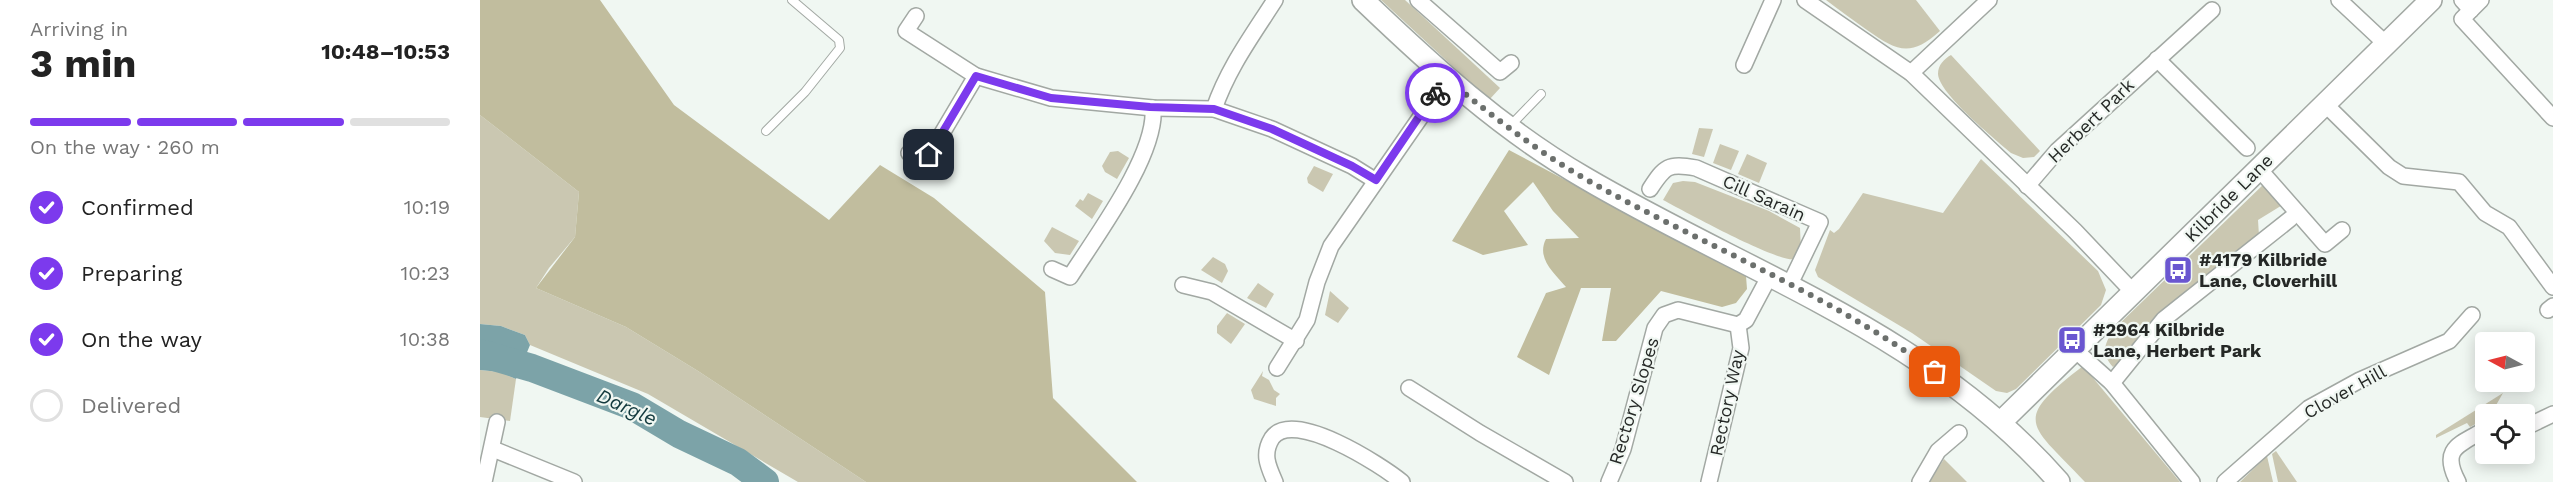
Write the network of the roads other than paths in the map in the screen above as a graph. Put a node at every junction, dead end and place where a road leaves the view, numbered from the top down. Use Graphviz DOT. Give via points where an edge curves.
graph roads {
  1 [pos="792,0"];
  2 [pos="1273,0"];
  3 [pos="1363,0"];
  4 [pos="1418,0"];
  5 [pos="1773,0"];
  6 [pos="1804,0"];
  7 [pos="1989,0"];
  8 [pos="2339,0"];
  9 [pos="2431,0"];
  10 [pos="2471,3"];
  11 [pos="2212,10"];
  12 [pos="916,16"];
  13 [pos="2386,44"];
  14 [pos="2157,59"];
  15 [pos="1511,63"];
  16 [pos="1744,65"];
  17 [pos="1911,73"];
  18 [pos="976,76"];
  19 [pos="1447,79"];
  20 [pos="1541,94"];
  21 [pos="2325,104"];
  22 [pos="1153,108"];
  23 [pos="1214,109"];
  24 [pos="2553,118"];
  25 [pos="1509,129"];
  26 [pos="766,131"];
  27 [pos="2247,148"];
  28 [pos="909,153"];
  29 [pos="2259,169"];
  30 [pos="1376,180"];
  31 [pos="2027,186"];
  32 [pos="1650,189"];
  33 [pos="2290,219"];
  34 [pos="2342,230"];
  35 [pos="1052,268"];
  36 [pos="1770,275"];
  37 [pos="1183,285"];
  38 [pos="1790,286"];
  39 [pos="2553,287"];
  40 [pos="2134,293"];
  41 [pos="2472,315"];
  42 [pos="1738,324"];
  43 [pos="1296,341"];
  44 [pos="2076,350"];
  45 [pos="1277,368"];
  46 [pos="2112,383"];
  47 [pos="1409,388"];
  48 [pos="2553,414"];
  49 [pos="497,422"];
  50 [pos="2001,422"];
  51 [pos="2535,423"];
  52 [pos="1959,434"];
  53 [pos="2475,435"];
  54 [pos="493,449"];
  55 [pos="552,477"];
  56 [pos="484,482"];
  57 [pos="574,482"];
  58 [pos="1275,482"];
  59 [pos="1402,482"];
  60 [pos="1565,482"];
  61 [pos="1608,482"];
  62 [pos="1709,482"];
  63 [pos="1920,482"];
  64 [pos="2059,482"];
  65 [pos="2192,482"];
  66 [pos="2225,482"];
  67 [pos="2458,482"];
  1 -- 26 [label="lane" via="840,40 840,48 805,92"];
  2 -- 23 [label="street" via="1243,46"];
  3 -- 19 [label="street"];
  4 -- 15 [label="street" via="1500,72"];
  5 -- 16 [label="street"];
  6 -- 17 [label="street"];
  7 -- 17 [label="street"];
  8 -- 13 [label="street"];
  9 -- 13 [label="street, Kilbride Lane"];
  10 -- 24 [label="street" via="2462,19"];
  11 -- 14 [label="street, Herbert Park"];
  12 -- 18 [label="street" via="906,31"];
  13 -- 21 [label="street, Kilbride Lane"];
  14 -- 27 [label="street"];
  14 -- 31 [label="street, Herbert Park" via="2057,151"];
  17 -- 31 [label="street"];
  18 -- 22 [label="street" via="1051,98"];
  18 -- 28 [label="street" via="925,162"];
  19 -- 25 [label="street"];
  19 -- 30 [label="street"];
  20 -- 25 [label="lane"];
  21 -- 29 [label="street, Kilbride Lane"];
  21 -- 39 [label="street" via="2403,176 2459,182 2485,213 2509,226"];
  22 -- 23 [label="street"];
  22 -- 35 [label="street" via="1154,121 1144,156 1075,270 1070,277"];
  23 -- 30 [label="street" via="1272,129"];
  25 -- 36 [label="street" via="1586,179"];
  29 -- 34 [label="street" via="2325,244"];
  29 -- 40 [label="street, Kilbride Lane"];
  30 -- 43 [label="street" via="1330,248 1307,320"];
  31 -- 40 [label="street"];
  32 -- 38 [label="street, Cill Sarain" via="1663,169 1685,166 1820,222"];
  33 -- 46 [label="street" via="2164,318"];
  36 -- 38 [label="street"];
  36 -- 42 [label="street" via="1746,320"];
  37 -- 43 [label="street" via="1212,292"];
  38 -- 50 [label="street" via="1903,348"];
  40 -- 44 [label="street, Kilbride Lane"];
  41 -- 66 [label="street, Clover Hill" via="2449,341 2360,380 2309,408"];
  42 -- 61 [label="street, Rectory Slopes" via="1678,310 1664,315 1655,328 1623,448"];
  42 -- 62 [label="street, Rectory Way" via="1741,348"];
  43 -- 45 [label="street"];
  44 -- 46 [label="street"];
  44 -- 50 [label="street, Kilbride Lane"];
  46 -- 65 [label="street"];
  47 -- 60 [label="street"];
  48 -- 51 [label="street"];
  49 -- 54 [label="street"];
  50 -- 64 [label="street"];
  52 -- 63 [label="street" via="1938,451"];
  53 -- 67 [label="street" via="2449,455 2449,466"];
  54 -- 55 [label="street"];
  54 -- 56 [label="street"];
  55 -- 57 [label="street"];
  58 -- 59 [label="street" via="1265,457 1267,448 1275,435 1288,429 1322,436"];
}
